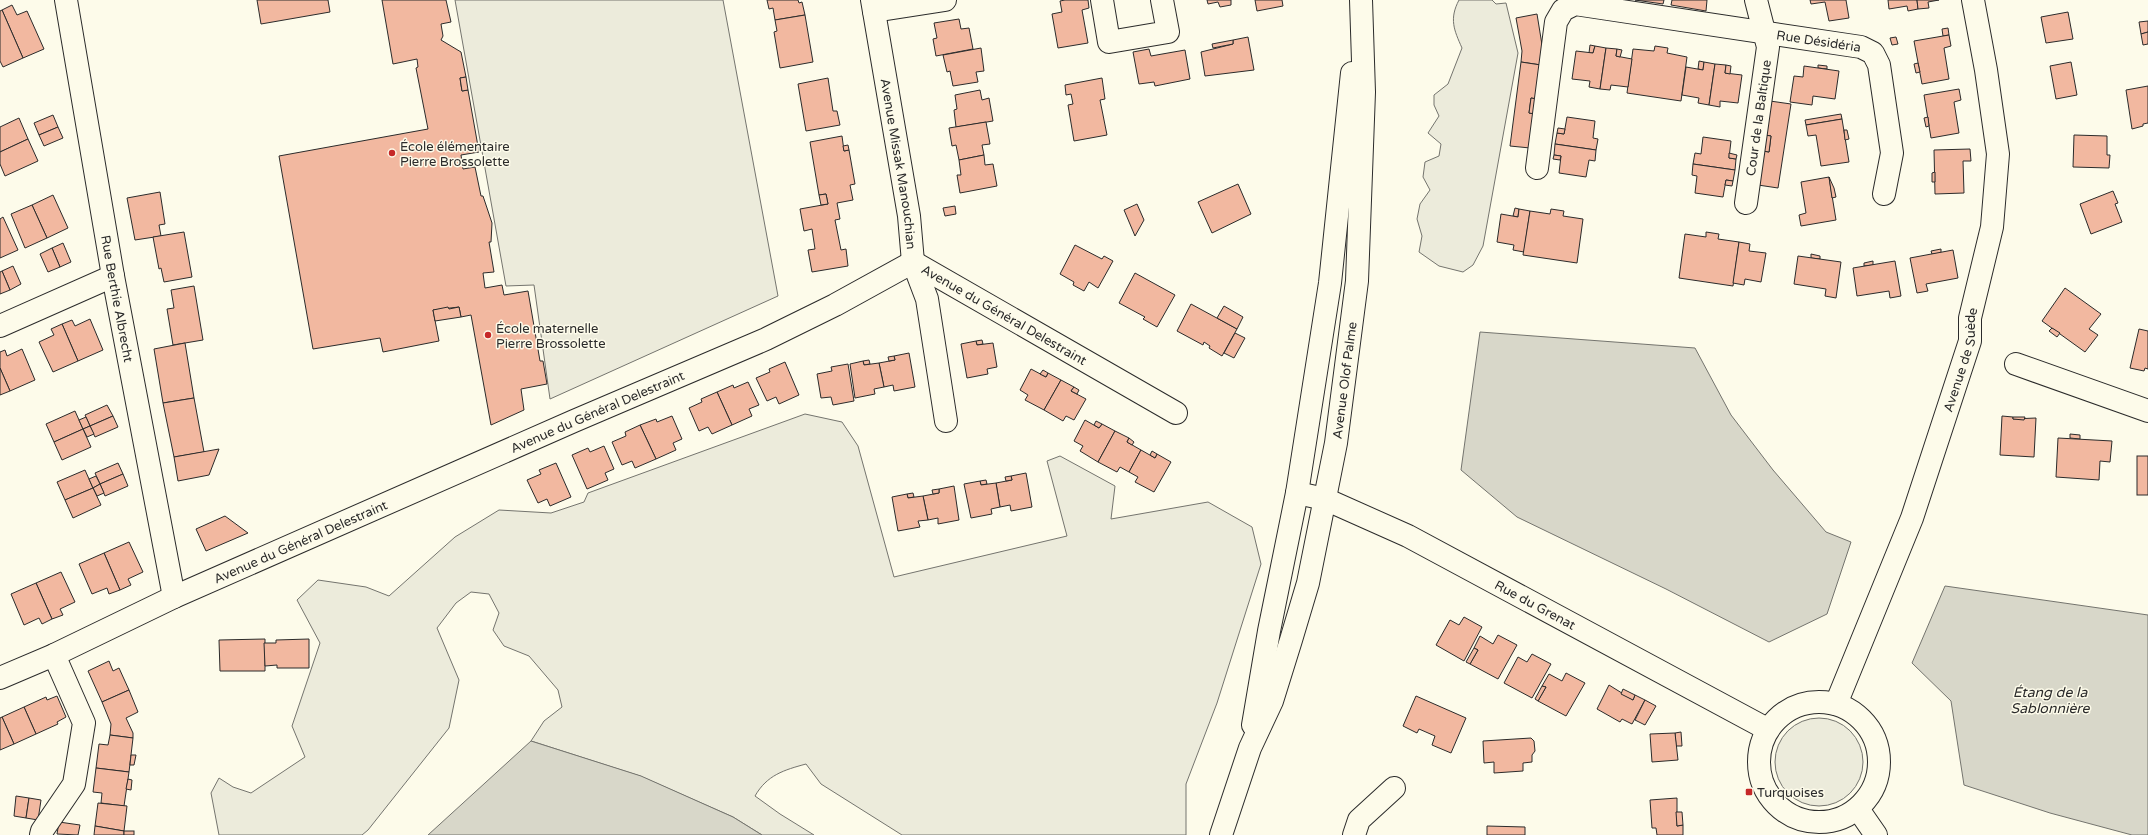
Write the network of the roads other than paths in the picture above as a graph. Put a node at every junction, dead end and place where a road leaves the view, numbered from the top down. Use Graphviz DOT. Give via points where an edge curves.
graph roads {
  1 [pos="66,0"];
  2 [pos="944,0"];
  3 [pos="1102,0"];
  4 [pos="1162,0"];
  5 [pos="1360,0"];
  6 [pos="1756,0"];
  7 [pos="1973,0"];
  8 [pos="1556,5"];
  9 [pos="1619,5"];
  10 [pos="873,6"];
  11 [pos="1765,33"];
  12 [pos="1537,168"];
  13 [pos="1884,194"];
  14 [pos="1746,203"];
  15 [pos="912,262"];
  16 [pos="113,276"];
  17 [pos="0,326"];
  18 [pos="2016,364"];
  19 [pos="2148,411"];
  20 [pos="1176,413"];
  21 [pos="946,421"];
  22 [pos="1297,493"];
  23 [pos="1325,499"];
  24 [pos="174,597"];
  25 [pos="54,655"];
  26 [pos="0,678"];
  27 [pos="1836,704"];
  28 [pos="1767,729"];
  29 [pos="1250,748"];
  30 [pos="1394,788"];
  31 [pos="1858,809"];
  32 [pos="1793,827"];
  33 [pos="41,835"];
  34 [pos="1221,835"];
  35 [pos="1354,835"];
  36 [pos="1876,835"];
  1 -- 16 [label="street, Rue Berthie Albrecht"];
  2 -- 10 [label="street"];
  3 -- 4 [label="street" via="1109,42 1168,32"];
  5 -- 22 [label="street, Avenue Olof Palme" via="1330,283"];
  5 -- 23 [label="street, Avenue Olof Palme" via="1364,92 1357,281 1336,443"];
  6 -- 11 [label="street, Cour de la Baltique"];
  7 -- 27 [label="street, Avenue de Suède" via="1998,154 1992,227 1970,318 1970,341 1912,518"];
  8 -- 9 [label="street, Rue Désidéria"];
  8 -- 12 [label="street, Rue Désidéria"];
  9 -- 11 [label="street, Rue Désidéria"];
  10 -- 15 [label="street, Avenue Missak Manouchian" via="909,216"];
  11 -- 13 [label="street, Rue Désidéria" via="1861,47 1873,53 1878,65 1892,153"];
  11 -- 14 [label="street, Cour de la Baltique" via="1768,47"];
  15 -- 20 [label="street, Avenue du Général Delestraint"];
  15 -- 21 [label="street, Avenue Missak Manouchian" via="927,299"];
  15 -- 24 [label="street, Avenue du Général Delestraint" via="835,305 766,339"];
  16 -- 17 [label="street"];
  16 -- 24 [label="street, Rue Berthie Albrecht"];
  18 -- 19 [label="street"];
  22 -- 23 [label="street, Rue du Grenat"];
  22 -- 29 [label="street, Avenue Olof Palme" via="1269,631"];
  23 -- 28 [label="street, Rue du Grenat" via="1408,536"];
  23 -- 29 [label="street, Avenue Olof Palme" via="1308,583 1291,640 1272,701"];
  24 -- 25 [label="street, Avenue du Général Delestraint"];
  25 -- 26 [label="street, Avenue du Général Delestraint"];
  25 -- 33 [label="street" via="84,723 74,784"];
  27 -- 28 [label="street" via="1817,701 1798,705 1781,715"];
  27 -- 31 [label="street" via="1854,712 1876,742 1879,761 1877,780 1869,797"];
  28 -- 32 [label="street" via="1759,748 1758,769 1762,785"];
  29 -- 34 [label="street, Avenue Olof Palme"];
  30 -- 35 [label="street" via="1359,820"];
  31 -- 32 [label="street" via="1844,818"];
  31 -- 36 [label="street"];
}
